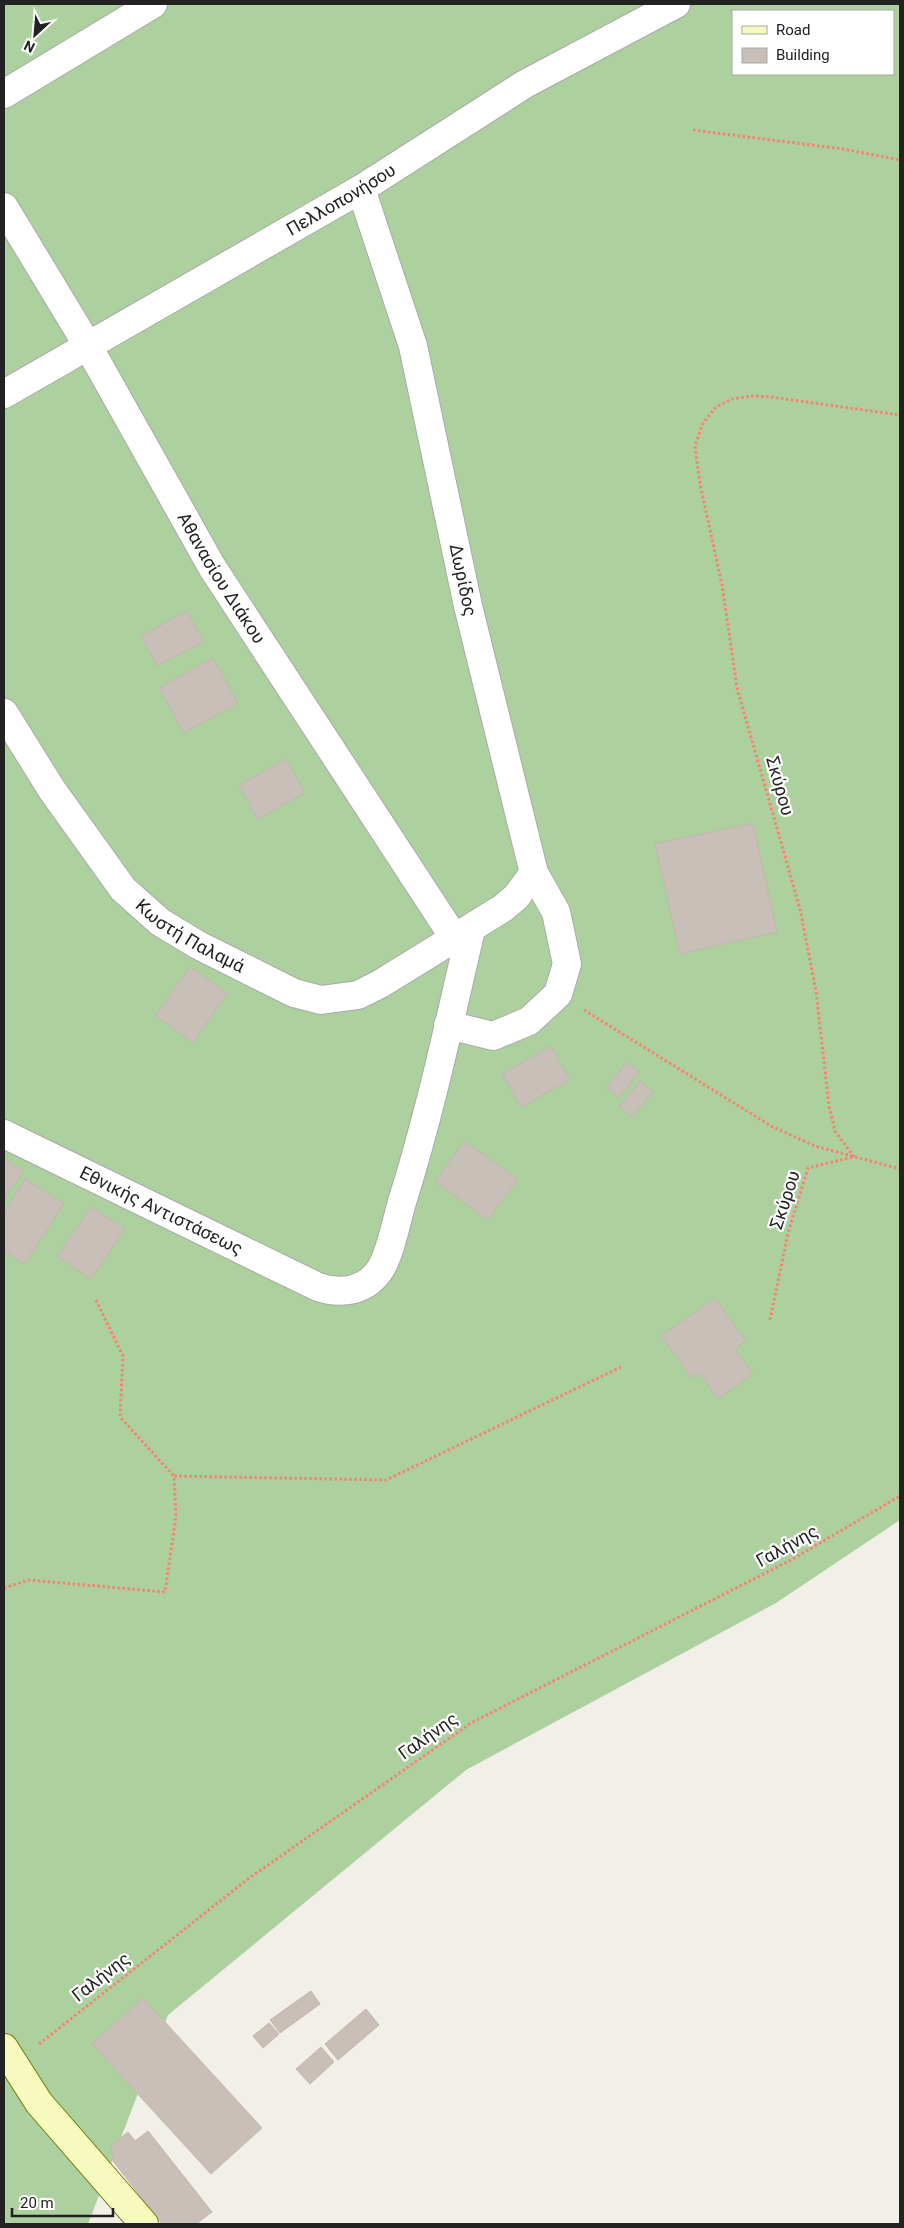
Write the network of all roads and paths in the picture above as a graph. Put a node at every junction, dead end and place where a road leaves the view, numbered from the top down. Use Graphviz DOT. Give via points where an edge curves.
graph roads {
  1 [pos="153,4"];
  2 [pos="676,4"];
  3 [pos="4,94"];
  4 [pos="693,130"];
  5 [pos="900,160"];
  6 [pos="361,189"];
  7 [pos="4,207"];
  8 [pos="88,346"];
  9 [pos="4,394"];
  10 [pos="900,415"];
  11 [pos="4,713"];
  12 [pos="534,873"];
  13 [pos="463,934"];
  14 [pos="558,994"];
  15 [pos="448,1025"];
  16 [pos="4,1134"];
  17 [pos="854,1157"];
  18 [pos="900,1169"];
  19 [pos="96,1300"];
  20 [pos="770,1320"];
  21 [pos="622,1366"];
  22 [pos="174,1476"];
  23 [pos="900,1496"];
  24 [pos="4,1588"];
  25 [pos="8,2056"];
  26 [pos="144,2224"];
  1 -- 3 [label="street"];
  2 -- 6 [label="street, Πελλοπονήσου" via="525,84"];
  4 -- 5 [label="path" via="843,149"];
  6 -- 8 [label="street, Πελλοπονήσου"];
  6 -- 12 [label="street, Δωρίδος" via="414,346 468,606"];
  7 -- 8 [label="street, Αθανασίου Διάκου"];
  8 -- 9 [label="street, Πελλοπονήσου"];
  8 -- 13 [label="street, Αθανασίου Διάκου" via="212,567"];
  10 -- 17 [label="path, Σκύρου" via="771,397 732,399 716,407 707,418 696,446 737,688 800,909 816,991 829,1106 835,1131"];
  11 -- 13 [label="street, Κωστή Παλαμά" via="52,790 123,889 160,922 260,978 294,993 321,1000 358,995"];
  12 -- 13 [label="street" via="516,897"];
  12 -- 14 [label="street, Δωρίδος" via="556,912 567,964"];
  13 -- 15 [label="street, Εθνικής Αντιστάσεως"];
  14 -- 15 [label="street" via="529,1021 493,1036"];
  14 -- 17 [label="path" via="771,1126 815,1146"];
  15 -- 16 [label="street, Εθνικής Αντιστάσεως" via="413,1168 382,1267 358,1289 329,1291 318,1287"];
  17 -- 18 [label="path"];
  17 -- 20 [label="path, Σκύρου" via="808,1168 788,1233"];
  19 -- 22 [label="path" via="123,1356 120,1417"];
  21 -- 22 [label="path" via="386,1480"];
  22 -- 24 [label="path" via="176,1516 165,1592 29,1580"];
  23 -- 25 [label="path, Γαλήνης" via="792,1560 471,1723 248,1878"];
  25 -- 26 [label="street" via="39,2103"];
}
